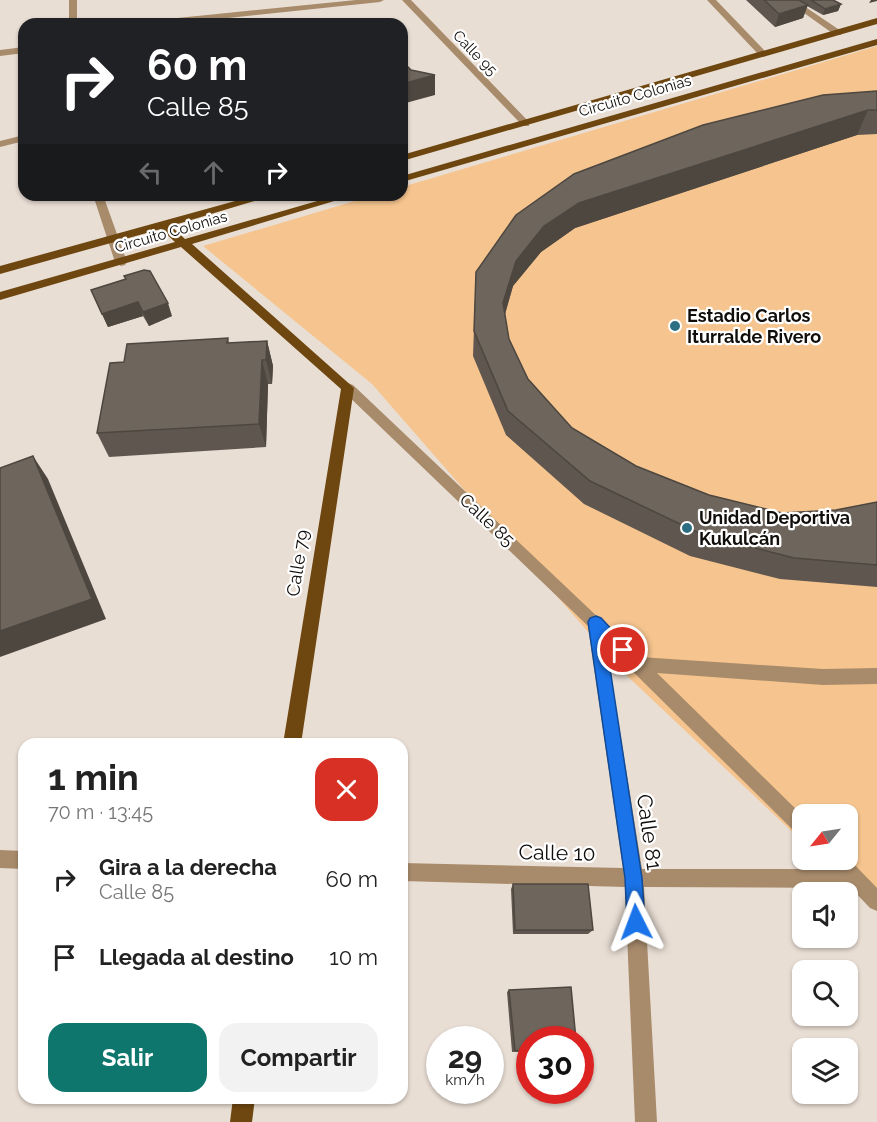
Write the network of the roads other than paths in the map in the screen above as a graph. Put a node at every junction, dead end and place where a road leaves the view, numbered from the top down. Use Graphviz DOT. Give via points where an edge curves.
graph roads {
  1 [pos="74,0"];
  2 [pos="380,0"];
  3 [pos="406,0"];
  4 [pos="711,0"];
  5 [pos="804,1"];
  6 [pos="73,18"];
  7 [pos="206,18"];
  8 [pos="877,21"];
  9 [pos="838,33"];
  10 [pos="877,42"];
  11 [pos="18,51"];
  12 [pos="0,53"];
  13 [pos="762,53"];
  14 [pos="526,124"];
  15 [pos="18,140"];
  16 [pos="0,144"];
  17 [pos="408,156"];
  18 [pos="408,177"];
  19 [pos="100,201"];
  20 [pos="247,201"];
  21 [pos="330,201"];
  22 [pos="162,224"];
  23 [pos="113,237"];
  24 [pos="184,244"];
  25 [pos="121,262"];
  26 [pos="0,270"];
  27 [pos="0,296"];
  28 [pos="348,388"];
  29 [pos="596,622"];
  30 [pos="637,664"];
  31 [pos="877,676"];
  32 [pos="293,738"];
  33 [pos="792,817"];
  34 [pos="0,859"];
  35 [pos="18,860"];
  36 [pos="846,870"];
  37 [pos="408,872"];
  38 [pos="634,878"];
  39 [pos="855,879"];
  40 [pos="877,901"];
  41 [pos="243,1104"];
  42 [pos="241,1122"];
  43 [pos="646,1122"];
  1 -- 6 [label="street"];
  2 -- 7 [label="street"];
  3 -- 14 [label="street, Calle 95"];
  4 -- 13 [label="street"];
  5 -- 9 [label="street" via="795,3"];
  8 -- 9 [label="main road, Circuito Colonias"];
  9 -- 13 [label="main road, Circuito Colonias"];
  10 -- 18 [label="main road, Circuito Colonias"];
  11 -- 12 [label="street"];
  13 -- 14 [label="main road, Circuito Colonias"];
  14 -- 17 [label="main road, Circuito Colonias"];
  15 -- 16 [label="street"];
  19 -- 23 [label="street"];
  20 -- 22 [label="main road, Circuito Colonias"];
  21 -- 24 [label="main road, Circuito Colonias"];
  22 -- 23 [label="main road, Circuito Colonias"];
  22 -- 24 [label="main road, Calle 85"];
  23 -- 25 [label="street"];
  23 -- 26 [label="main road, Circuito Colonias"];
  24 -- 25 [label="main road, Circuito Colonias"];
  24 -- 28 [label="main road, Calle 85"];
  25 -- 27 [label="main road, Circuito Colonias"];
  28 -- 29 [label="street, Calle 85"];
  28 -- 32 [label="main road, Calle 79"];
  29 -- 30 [label="street, Calle 85"];
  29 -- 38 [label="street, Calle 81"];
  30 -- 31 [label="street" via="823,677"];
  30 -- 33 [label="street, Calle 85"];
  34 -- 35 [label="street"];
  36 -- 39 [label="street"];
  37 -- 38 [label="street, Calle 10"];
  38 -- 39 [label="street, Calle 10"];
  38 -- 43 [label="street, Calle 81"];
  39 -- 40 [label="street"];
  41 -- 42 [label="main road"];
}
